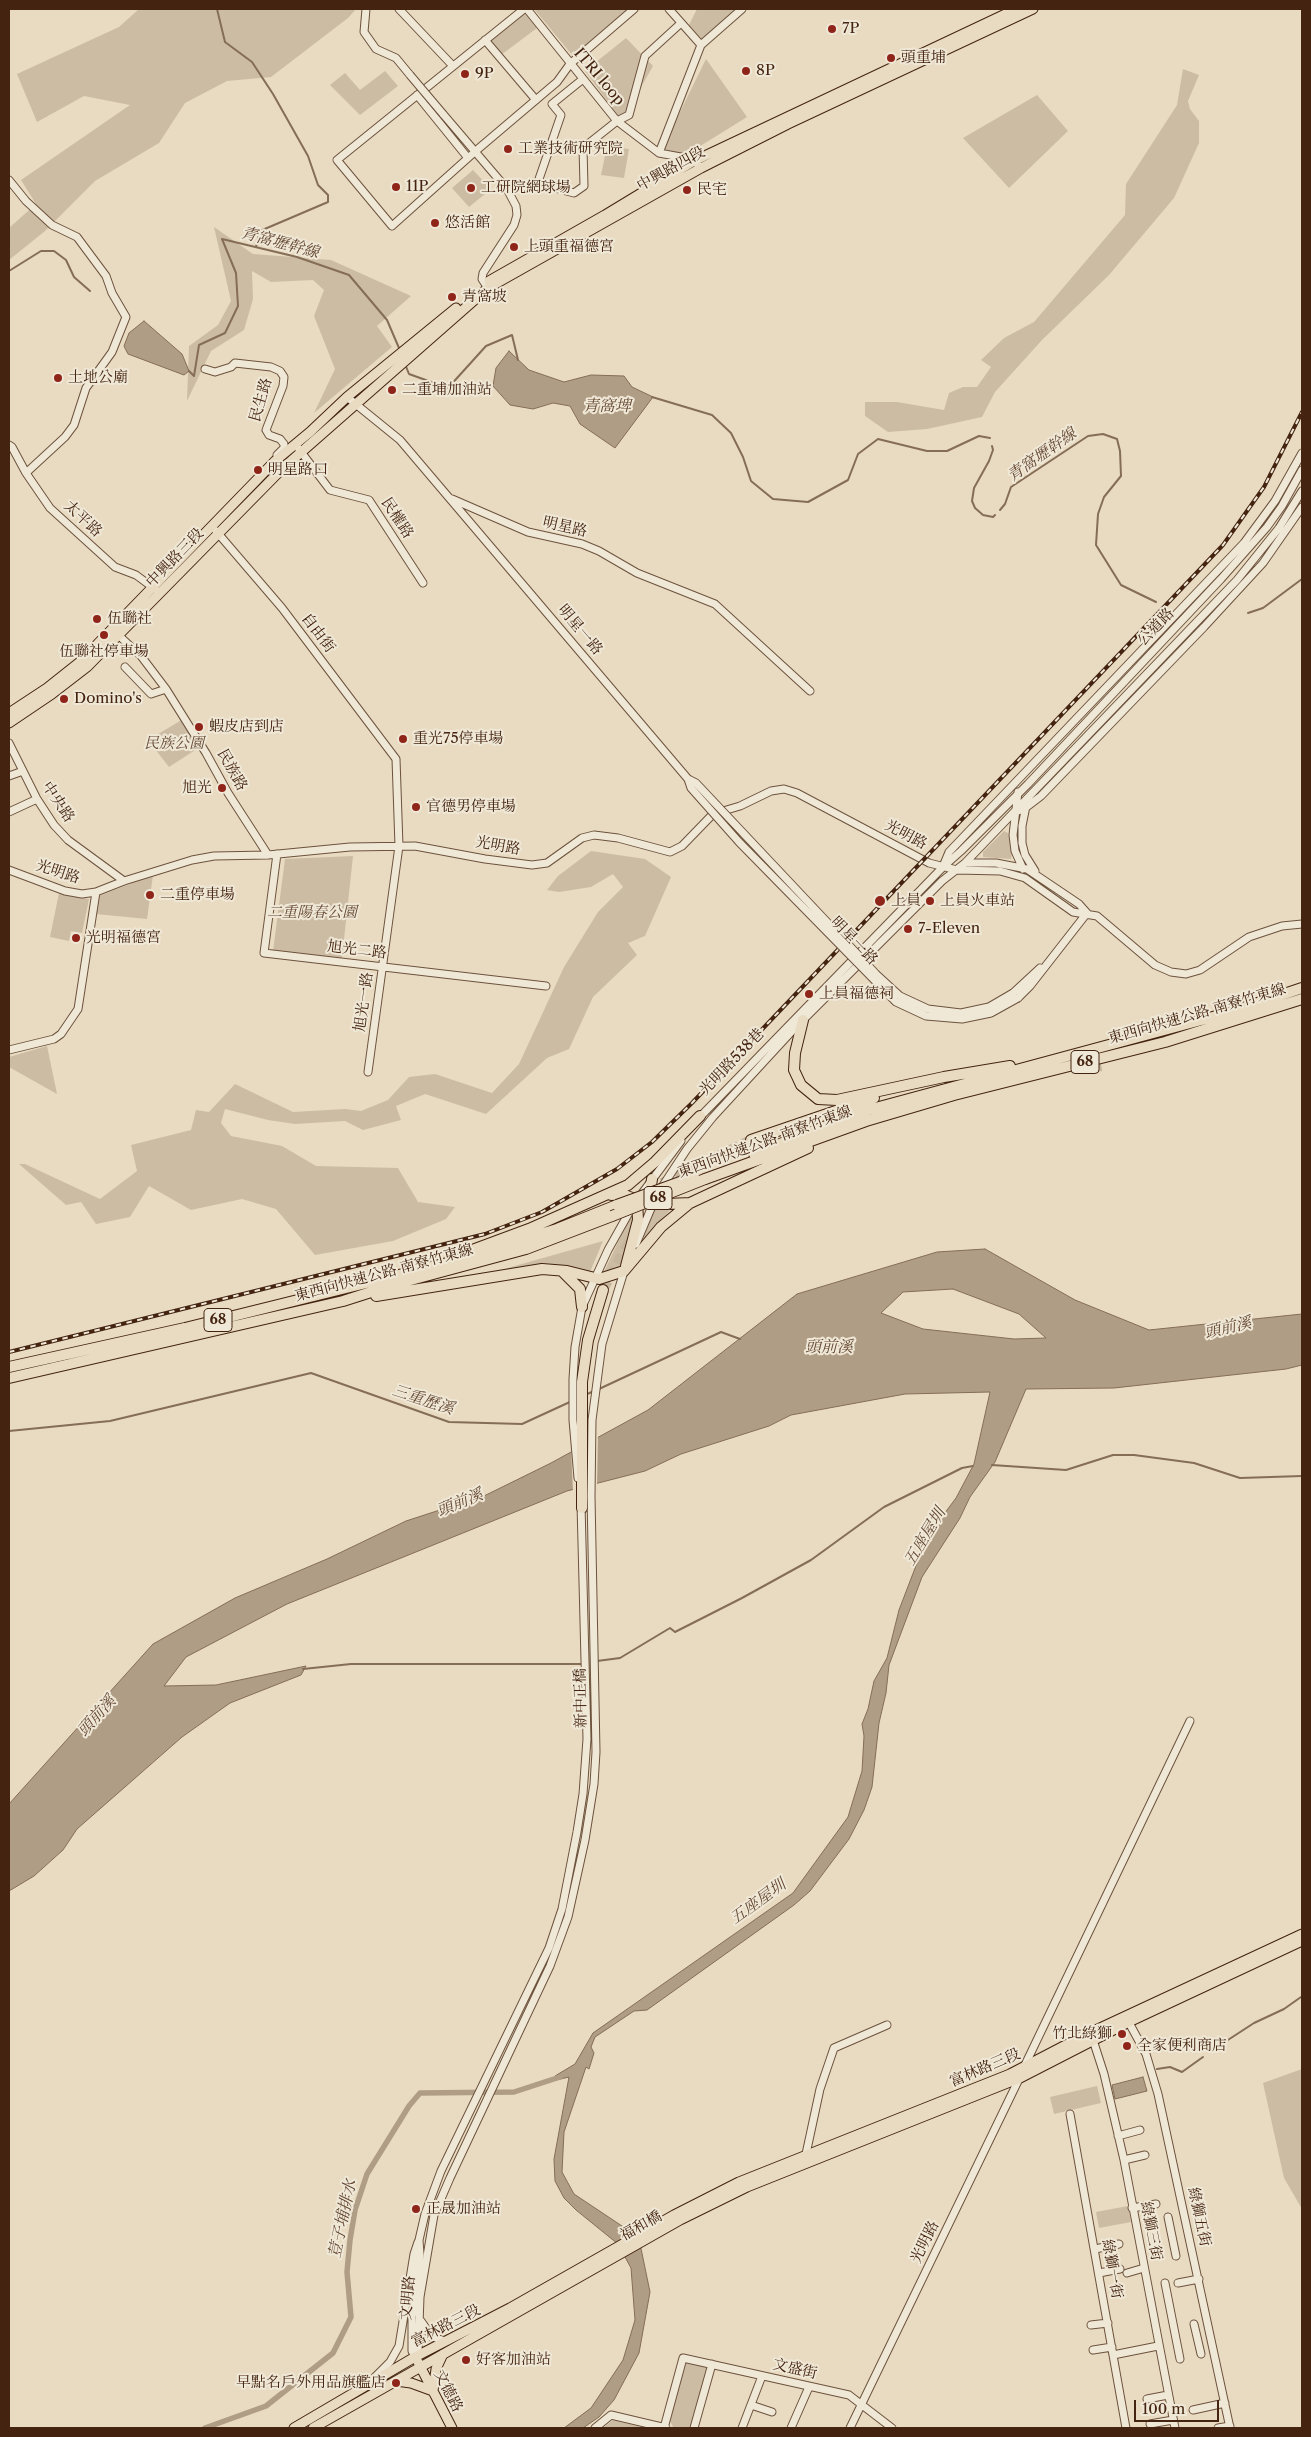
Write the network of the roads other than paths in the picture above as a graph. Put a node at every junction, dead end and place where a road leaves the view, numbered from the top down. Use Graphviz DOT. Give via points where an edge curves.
graph roads {
  1 [pos="366,9"];
  2 [pos="399,9"];
  3 [pos="526,9"];
  4 [pos="634,9"];
  5 [pos="669,9"];
  6 [pos="742,9"];
  7 [pos="1016,9"];
  8 [pos="1033,9"];
  9 [pos="680,24"];
  10 [pos="485,40"];
  11 [pos="701,45"];
  12 [pos="570,64"];
  13 [pos="452,66"];
  14 [pos="582,79"];
  15 [pos="417,95"];
  16 [pos="536,100"];
  17 [pos="617,121"];
  18 [pos="474,152"];
  19 [pos="659,153"];
  20 [pos="468,158"];
  21 [pos="698,164"];
  22 [pos="9,180"];
  23 [pos="486,286"];
  24 [pos="205,369"];
  25 [pos="347,396"];
  26 [pos="355,405"];
  27 [pos="9,445"];
  28 [pos="298,448"];
  29 [pos="1302,452"];
  30 [pos="275,461"];
  31 [pos="282,469"];
  32 [pos="1302,470"];
  33 [pos="26,473"];
  34 [pos="1302,491"];
  35 [pos="451,499"];
  36 [pos="1293,507"];
  37 [pos="1301,510"];
  38 [pos="216,530"];
  39 [pos="423,583"];
  40 [pos="156,590"];
  41 [pos="116,633"];
  42 [pos="125,667"];
  43 [pos="166,689"];
  44 [pos="810,691"];
  45 [pos="9,713"];
  46 [pos="9,723"];
  47 [pos="9,742"];
  48 [pos="1072,751"];
  49 [pos="1078,758"];
  50 [pos="396,759"];
  51 [pos="23,771"];
  52 [pos="9,776"];
  53 [pos="1022,777"];
  54 [pos="1035,790"];
  55 [pos="1018,793"];
  56 [pos="37,799"];
  57 [pos="1024,809"];
  58 [pos="9,812"];
  59 [pos="1014,812"];
  60 [pos="399,846"];
  61 [pos="277,854"];
  62 [pos="268,855"];
  63 [pos="943,866"];
  64 [pos="961,866"];
  65 [pos="1021,866"];
  66 [pos="9,870"];
  67 [pos="1043,878"];
  68 [pos="124,881"];
  69 [pos="1034,883"];
  70 [pos="96,892"];
  71 [pos="1087,913"];
  72 [pos="1302,924"];
  73 [pos="382,967"];
  74 [pos="546,986"];
  75 [pos="1302,988"];
  76 [pos="1302,999"];
  77 [pos="803,1020"];
  78 [pos="9,1050"];
  79 [pos="1056,1059"];
  80 [pos="368,1072"];
  81 [pos="910,1085"];
  82 [pos="700,1116"];
  83 [pos="866,1121"];
  84 [pos="750,1140"];
  85 [pos="706,1176"];
  86 [pos="652,1179"];
  87 [pos="604,1196"];
  88 [pos="655,1198"];
  89 [pos="637,1200"];
  90 [pos="690,1203"];
  91 [pos="425,1267"];
  92 [pos="562,1270"];
  93 [pos="624,1272"];
  94 [pos="595,1278"];
  95 [pos="602,1290"];
  96 [pos="343,1301"];
  97 [pos="582,1307"];
  98 [pos="9,1367"];
  99 [pos="9,1378"];
  100 [pos="582,1508"];
  101 [pos="1190,1720"];
  102 [pos="1302,1934"];
  103 [pos="1302,1941"];
  104 [pos="1127,2020"];
  105 [pos="887,2025"];
  106 [pos="1093,2040"];
  107 [pos="1024,2067"];
  108 [pos="1020,2078"];
  109 [pos="475,2104"];
  110 [pos="484,2106"];
  111 [pos="1070,2114"];
  112 [pos="1140,2130"];
  113 [pos="1118,2136"];
  114 [pos="806,2154"];
  115 [pos="1145,2155"];
  116 [pos="1124,2160"];
  117 [pos="1156,2204"];
  118 [pos="1132,2208"];
  119 [pos="677,2218"];
  120 [pos="1168,2218"];
  121 [pos="419,2240"];
  122 [pos="1119,2244"];
  123 [pos="1095,2249"];
  124 [pos="614,2253"];
  125 [pos="1176,2256"];
  126 [pos="1120,2268"];
  127 [pos="1144,2268"];
  128 [pos="1099,2273"];
  129 [pos="1127,2273"];
  130 [pos="1199,2279"];
  131 [pos="1165,2283"];
  132 [pos="1178,2283"];
  133 [pos="420,2318"];
  134 [pos="499,2318"];
  135 [pos="1108,2323"];
  136 [pos="1194,2324"];
  137 [pos="1091,2325"];
  138 [pos="446,2341"];
  139 [pos="1158,2346"];
  140 [pos="1112,2347"];
  141 [pos="1093,2350"];
  142 [pos="443,2354"];
  143 [pos="1201,2354"];
  144 [pos="1113,2355"];
  145 [pos="415,2357"];
  146 [pos="1180,2359"];
  147 [pos="712,2364"];
  148 [pos="420,2367"];
  149 [pos="762,2376"];
  150 [pos="396,2380"];
  151 [pos="370,2383"];
  152 [pos="809,2387"];
  153 [pos="433,2391"];
  154 [pos="1168,2395"];
  155 [pos="1148,2399"];
  156 [pos="1225,2403"];
  157 [pos="861,2404"];
  158 [pos="750,2405"];
  159 [pos="1193,2410"];
  160 [pos="772,2412"];
  161 [pos="1173,2420"];
  162 [pos="1150,2424"];
  163 [pos="744,2427"];
  164 [pos="1230,2427"];
  165 [pos="294,2428"];
  166 [pos="314,2428"];
  167 [pos="452,2428"];
  168 [pos="595,2428"];
  169 [pos="665,2428"];
  170 [pos="694,2428"];
  171 [pos="791,2428"];
  172 [pos="850,2428"];
  173 [pos="892,2428"];
  174 [pos="1126,2428"];
  175 [pos="1175,2428"];
  176 [pos="1218,2428"];
  1 -- 18 [label="street, bridge" via="364,32 376,49 396,58"];
  2 -- 13 [label="street"];
  3 -- 10 [label="street"];
  3 -- 12 [label="street, ITRI loop"];
  4 -- 12 [label="street"];
  5 -- 9 [label="street"];
  6 -- 11 [label="street"];
  7 -- 21 [label="main road, 中興路四段"];
  8 -- 21 [label="main road, 中興路四段"];
  9 -- 11 [label="street"];
  9 -- 17 [label="street" via="645,56 629,115"];
  10 -- 13 [label="street"];
  10 -- 16 [label="street"];
  11 -- 19 [label="street"];
  12 -- 14 [label="street, ITRI loop"];
  12 -- 16 [label="street" via="557,82"];
  13 -- 15 [label="street"];
  14 -- 17 [label="street, ITRI loop"];
  14 -- 17 [label="street" via="552,104 561,115 540,184 574,193 580,191 584,186 583,148"];
  15 -- 20 [label="street"];
  15 -- 20 [label="street" via="337,160 392,226"];
  16 -- 18 [label="street"];
  17 -- 19 [label="street, ITRI loop"];
  18 -- 20 [label="street"];
  18 -- 23 [label="street" via="507,189 517,215 514,225 483,272"];
  19 -- 21 [label="street, ITRI loop"];
  21 -- 23 [label="main road, 中興路四段"];
  22 -- 33 [label="street" via="52,225 77,237 106,276 126,317 112,352 86,388 74,425"];
  23 -- 25 [label="main road, 中興路四段"];
  23 -- 26 [label="main road, 中興路四段"];
  24 -- 30 [label="street, 民生路" via="216,372 235,363 280,371 284,378 283,386 266,430 284,444"];
  25 -- 26 [label="street, 明星路"];
  25 -- 28 [label="main road, 中興路三段"];
  26 -- 28 [label="main road, 中興路三段"];
  26 -- 35 [label="street, 明星路" via="400,440"];
  27 -- 33 [label="street, 太平路"];
  28 -- 30 [label="main road, 中興路三段"];
  28 -- 31 [label="main road, 中興路三段"];
  28 -- 39 [label="street, 民權路" via="330,490 369,500"];
  29 -- 53 [label="street, 公道路" via="1275,501 1244,543"];
  30 -- 31 [label="street"];
  30 -- 38 [label="main road, 中興路三段"];
  31 -- 38 [label="main road, 中興路三段"];
  32 -- 55 [label="street, 公道路" via="1282,506 1248,549"];
  33 -- 40 [label="street, 太平路" via="50,508 108,561 136,574"];
  34 -- 36 [label="street, 公道路"];
  35 -- 44 [label="street, 明星路" via="528,532 582,544 637,573 715,604"];
  35 -- 71 [label="street, 明星一路, bridge" via="688,779 691,788 739,842 896,1002 926,1016 962,1019 991,1013 1030,986"];
  36 -- 37 [label="street"];
  36 -- 48 [label="street, 公道路" via="1237,580"];
  37 -- 49 [label="street, 公道路" via="1244,585"];
  38 -- 40 [label="main road, 中興路三段"];
  38 -- 50 [label="street, 自由街" via="282,608"];
  40 -- 41 [label="main road, 中興路三段"];
  41 -- 43 [label="street, 民族路" via="141,656"];
  41 -- 45 [label="main road, 中興路三段" via="47,688"];
  41 -- 46 [label="main road, 中興路三段" via="87,666"];
  42 -- 43 [label="street" via="151,694"];
  43 -- 62 [label="street, 民族路"];
  47 -- 51 [label="street, 中央路"];
  48 -- 49 [label="street"];
  48 -- 54 [label="street, 公道路"];
  49 -- 57 [label="street, 公道路"];
  50 -- 60 [label="street, 旭光一路"];
  51 -- 52 [label="street"];
  51 -- 56 [label="street, 中央路"];
  53 -- 55 [label="street, 公道路"];
  53 -- 63 [label="street, 公道路" via="949,852"];
  54 -- 57 [label="street, 公道路"];
  54 -- 59 [label="street, 公道路"];
  55 -- 59 [label="street, 公道路"];
  55 -- 63 [label="street, 公道路"];
  56 -- 58 [label="street"];
  56 -- 68 [label="street, 中央路" via="68,840"];
  57 -- 59 [label="street, 公道路"];
  57 -- 67 [label="street, 公道路" via="1023,849 1030,864"];
  59 -- 64 [label="street, 公道路"];
  59 -- 65 [label="street, 公道路" via="1014,843"];
  60 -- 61 [label="street, 光明路"];
  60 -- 63 [label="street, 光明路" via="532,865 547,863 582,838 594,835 670,852 682,846 713,814 784,789 920,859"];
  60 -- 73 [label="street, 旭光一路"];
  61 -- 62 [label="street, 光明路"];
  61 -- 73 [label="street, 旭光二路" via="264,953"];
  62 -- 68 [label="street, 光明路" via="214,856"];
  63 -- 64 [label="street, 光明路"];
  63 -- 64 [label="street, 光明路"];
  63 -- 82 [label="street, 光明路538巷"];
  64 -- 65 [label="street, 光明路" via="988,862"];
  64 -- 69 [label="street, 光明路" via="1018,875"];
  64 -- 77 [label="street, 光明路538巷"];
  65 -- 67 [label="street, 光明路"];
  65 -- 69 [label="street, 公道路"];
  66 -- 70 [label="street, 光明路" via="65,891"];
  67 -- 71 [label="street, 光明路"];
  68 -- 70 [label="street, 光明路"];
  69 -- 71 [label="street, 光明路" via="1073,912"];
  70 -- 78 [label="street" via="78,1009 54,1039"];
  71 -- 72 [label="street, 光明路" via="1097,916 1155,964 1186,974 1200,970 1249,937 1282,926"];
  73 -- 74 [label="street, 旭光二路"];
  73 -- 80 [label="street, 旭光一路"];
  75 -- 79 [label="highway, 東西向快速公路 南寮竹東線 / 68" via="1231,1012"];
  76 -- 83 [label="highway, 東西向快速公路 南寮竹東線 / 68" via="1165,1042 954,1095"];
  77 -- 81 [label="highway" via="794,1070 801,1085 812,1096 837,1100"];
  77 -- 88 [label="street, 光明路538巷" via="713,1117 673,1168"];
  79 -- 81 [label="highway"];
  79 -- 85 [label="highway, 東西向快速公路 南寮竹東線 / 68" via="868,1110"];
  81 -- 84 [label="highway"];
  82 -- 86 [label="street, 光明路538巷"];
  82 -- 87 [label="highway" via="628,1185"];
  83 -- 85 [label="highway, 東西向快速公路 南寮竹東線 / 68"];
  83 -- 90 [label="highway"];
  85 -- 91 [label="highway, 東西向快速公路 南寮竹東線 / 68, bridge" via="503,1248"];
  85 -- 96 [label="highway, 東西向快速公路 南寮竹東線 / 68, bridge" via="526,1249"];
  86 -- 88 [label="highway" via="650,1192"];
  86 -- 89 [label="street, 光明路538巷"];
  87 -- 89 [label="highway" via="622,1194"];
  87 -- 91 [label="highway" via="529,1229"];
  88 -- 90 [label="highway" via="667,1204"];
  88 -- 93 [label="street, 光明路538巷"];
  89 -- 93 [label="highway" via="638,1220"];
  89 -- 94 [label="street, 光明路538巷" via="622,1222"];
  90 -- 93 [label="highway" via="661,1227"];
  91 -- 98 [label="highway, 東西向快速公路 南寮竹東線 / 68" via="185,1328"];
  92 -- 94 [label="highway"];
  92 -- 96 [label="highway" via="542,1269"];
  92 -- 97 [label="highway" via="580,1289"];
  93 -- 94 [label="highway"];
  93 -- 110 [label="street, 新中正橋" via="602,1344 592,1420 596,1752 590,1812 574,1893 559,1943"];
  94 -- 97 [label="street, 光明路538巷"];
  95 -- 100 [label="highway" via="588,1340 582,1382"];
  96 -- 99 [label="highway, 東西向快速公路 南寮竹東線 / 68"];
  97 -- 100 [label="street, 新中正橋" via="575,1347 573,1420"];
  100 -- 109 [label="street, 新中正橋" via="587,1739 577,1832 562,1909 549,1948"];
  101 -- 107 [label="street, 光明路"];
  102 -- 104 [label="main road, 富林路三段"];
  103 -- 104 [label="main road, 富林路三段"];
  104 -- 106 [label="main road, 富林路三段"];
  104 -- 107 [label="main road, 富林路三段"];
  104 -- 130 [label="street, 綠獅五街" via="1146,2054 1158,2094"];
  105 -- 114 [label="street" via="834,2048 820,2090"];
  106 -- 108 [label="main road, 富林路三段"];
  106 -- 113 [label="street, 綠獅三街"];
  107 -- 108 [label="street, 光明路"];
  107 -- 114 [label="main road, 富林路三段"];
  108 -- 119 [label="main road, 富林路三段" via="792,2168"];
  108 -- 157 [label="street, 光明路"];
  109 -- 121 [label="street, 文明路" via="441,2171"];
  110 -- 133 [label="street, 文明路" via="434,2215 420,2297"];
  111 -- 123 [label="street, 綠獅一街"];
  112 -- 113 [label="street"];
  113 -- 116 [label="street, 綠獅三街"];
  114 -- 119 [label="main road, 富林路三段" via="739,2182"];
  115 -- 116 [label="street"];
  116 -- 118 [label="street, 綠獅三街"];
  117 -- 118 [label="street"];
  118 -- 127 [label="street, 綠獅三街"];
  119 -- 124 [label="main road, 福和橋"];
  120 -- 125 [label="street"];
  121 -- 145 [label="street, 文明路" via="412,2317 412,2351"];
  121 -- 151 [label="street" via="399,2346 390,2362"];
  122 -- 123 [label="street"];
  123 -- 128 [label="street, 綠獅一街"];
  124 -- 134 [label="main road, 富林路三段"];
  126 -- 128 [label="street"];
  127 -- 129 [label="street"];
  127 -- 139 [label="street, 綠獅三街"];
  128 -- 135 [label="street, 綠獅一街"];
  130 -- 132 [label="street"];
  130 -- 156 [label="street, 綠獅五街"];
  131 -- 146 [label="street"];
  133 -- 138 [label="street" via="432,2337"];
  133 -- 145 [label="street, 文明路"];
  134 -- 138 [label="main road, 富林路三段"];
  134 -- 142 [label="main road, 富林路三段"];
  135 -- 137 [label="street"];
  135 -- 140 [label="street, 綠獅一街"];
  136 -- 143 [label="street"];
  138 -- 145 [label="main road, 富林路三段"];
  139 -- 144 [label="street"];
  139 -- 154 [label="street, 綠獅三街"];
  140 -- 141 [label="street"];
  140 -- 144 [label="street, 綠獅一街"];
  142 -- 148 [label="main road, 富林路三段"];
  142 -- 153 [label="main road" via="436,2369"];
  144 -- 174 [label="street, 綠獅一街"];
  145 -- 148 [label="main road, 文德路"];
  145 -- 151 [label="main road, 富林路三段"];
  147 -- 149 [label="street, 文盛街"];
  147 -- 169 [label="street, 文盛街" via="683,2358"];
  147 -- 170 [label="street"];
  148 -- 150 [label="main road, 富林路三段"];
  148 -- 153 [label="main road, 文德路"];
  149 -- 152 [label="street, 文盛街"];
  149 -- 158 [label="street"];
  150 -- 153 [label="main road"];
  150 -- 166 [label="main road, 富林路三段"];
  151 -- 165 [label="main road, 富林路三段"];
  152 -- 157 [label="street, 文盛街" via="849,2395"];
  152 -- 171 [label="street"];
  153 -- 167 [label="main road, 文德路"];
  154 -- 155 [label="street"];
  154 -- 161 [label="street, 綠獅三街"];
  156 -- 159 [label="street"];
  156 -- 164 [label="street, 綠獅五街"];
  157 -- 172 [label="street, 光明路"];
  157 -- 173 [label="street, 文盛街"];
  158 -- 160 [label="street"];
  158 -- 163 [label="street"];
  161 -- 162 [label="street"];
  161 -- 175 [label="street, 綠獅三街"];
  164 -- 176 [label="street"];
  168 -- 169 [label="street" via="611,2415"];
}
